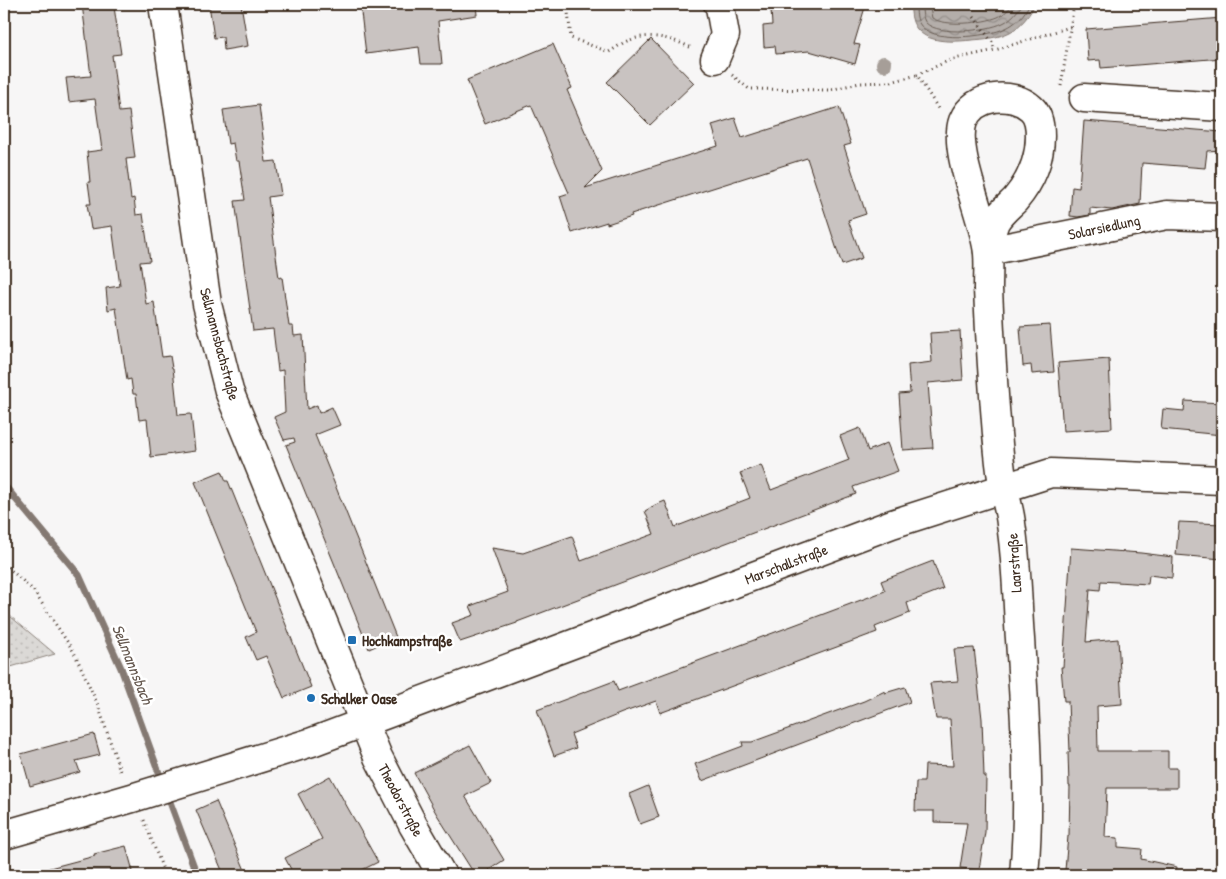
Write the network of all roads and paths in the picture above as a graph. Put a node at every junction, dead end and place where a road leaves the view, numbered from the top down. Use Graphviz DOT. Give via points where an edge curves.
graph roads {
  1 [pos="164,4"];
  2 [pos="566,4"];
  3 [pos="718,4"];
  4 [pos="1074,4"];
  5 [pos="974,18"];
  6 [pos="1070,27"];
  7 [pos="995,50"];
  8 [pos="715,59"];
  9 [pos="916,75"];
  10 [pos="1072,95"];
  11 [pos="1222,107"];
  12 [pos="960,140"];
  13 [pos="1222,217"];
  14 [pos="988,251"];
  15 [pos="1222,480"];
  16 [pos="1003,488"];
  17 [pos="4,564"];
  18 [pos="364,723"];
  19 [pos="139,795"];
  20 [pos="4,835"];
  21 [pos="165,875"];
  22 [pos="442,875"];
  23 [pos="1024,875"];
  1 -- 18 [label="street, Sellmannsbachstraße" via="207,304 229,391"];
  2 -- 8 [label="path" via="571,38 609,52 630,40 652,36 674,40"];
  3 -- 8 [label="street" via="724,35"];
  4 -- 6 [label="path"];
  5 -- 7 [label="path"];
  6 -- 7 [label="path"];
  6 -- 10 [label="path"];
  7 -- 9 [label="path" via="950,60"];
  8 -- 9 [label="path" via="749,89 830,90 859,83 891,82"];
  9 -- 12 [label="path"];
  10 -- 11 [label="street"];
  12 -- 14 [label="street, Laarstraße"];
  12 -- 14 [label="street, Laarstraße" via="963,120 971,110 995,97 1023,101 1034,111 1039,122 1040,151 1035,168 1021,192 994,223"];
  13 -- 14 [label="street, Solarsiedlung" via="1167,215"];
  14 -- 16 [label="street, Laarstraße" via="997,435"];
  15 -- 16 [label="street, Marschallstraße" via="1051,473"];
  16 -- 18 [label="street, Marschallstraße" via="892,524"];
  16 -- 23 [label="street, Laarstraße" via="1011,524 1027,737"];
  17 -- 19 [label="path" via="33,590 74,652 98,705 119,769"];
  18 -- 19 [label="street"];
  18 -- 22 [label="street, Theodorstraße" via="408,816"];
  19 -- 20 [label="street"];
  19 -- 21 [label="path" via="143,817"];
}
